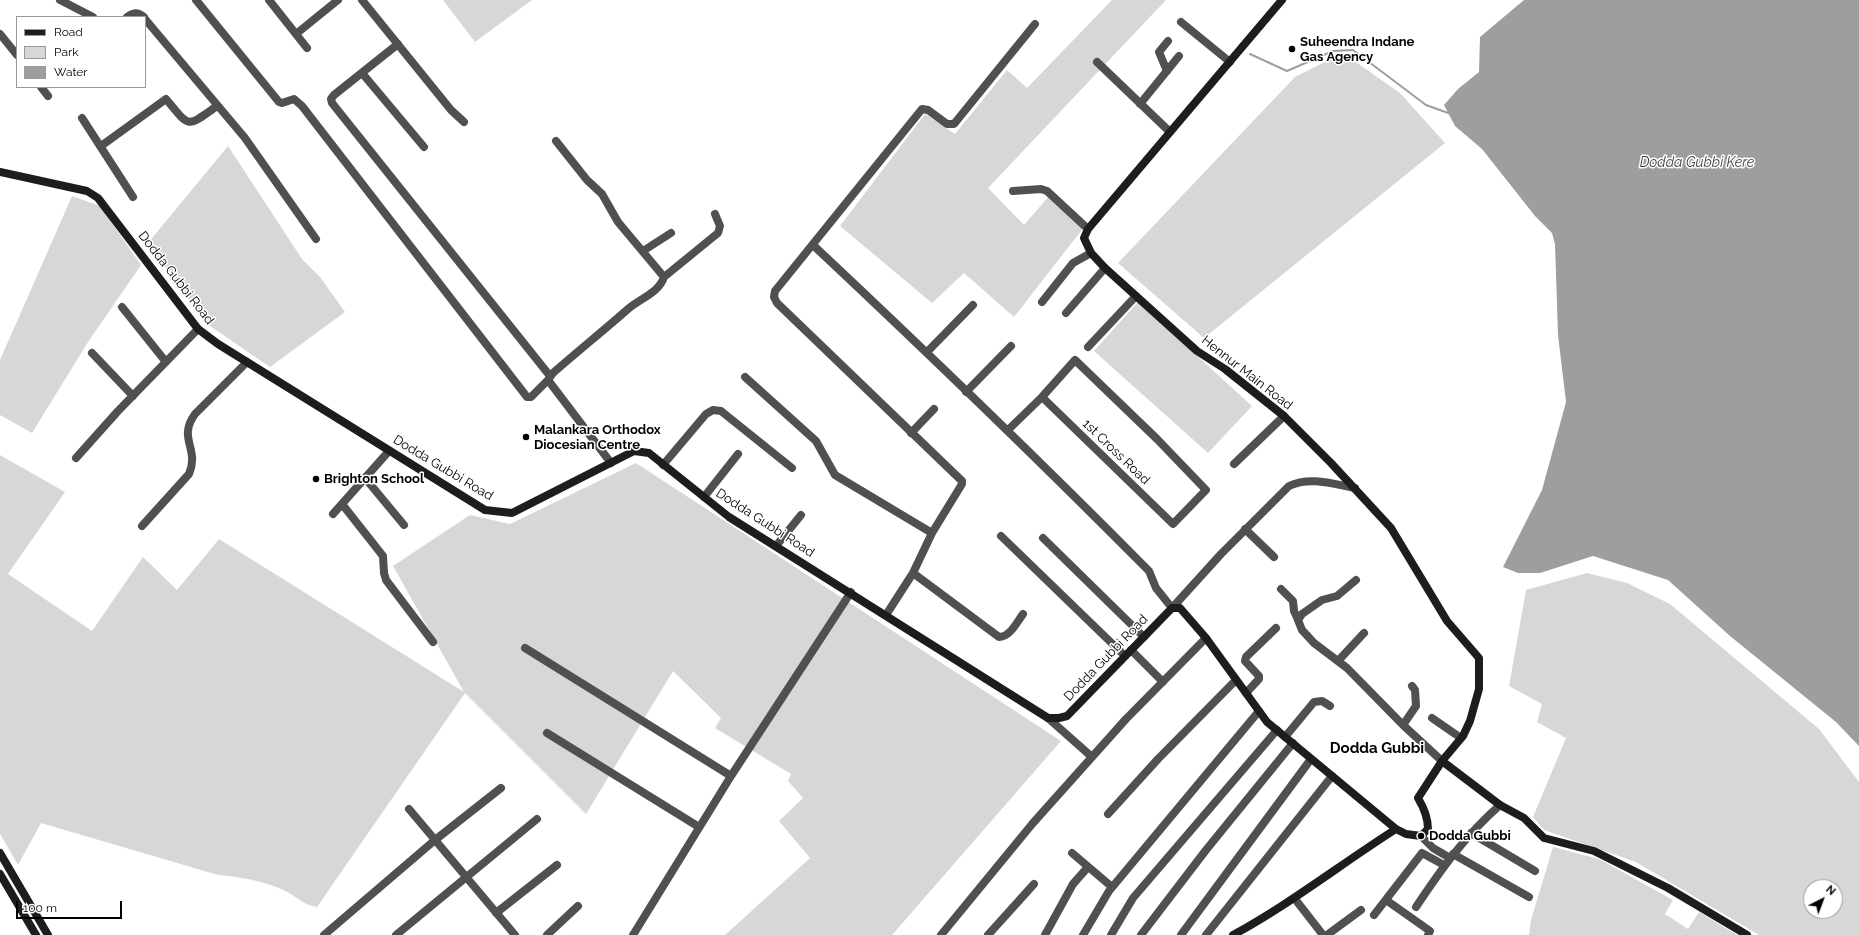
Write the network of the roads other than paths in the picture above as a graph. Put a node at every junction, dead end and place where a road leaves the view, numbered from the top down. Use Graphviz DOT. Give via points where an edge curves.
graph roads {
  1 [pos="60,0"];
  2 [pos="196,0"];
  3 [pos="269,0"];
  4 [pos="338,0"];
  5 [pos="362,0"];
  6 [pos="1282,0"];
  7 [pos="91,16"];
  8 [pos="128,16"];
  9 [pos="142,16"];
  10 [pos="146,20"];
  11 [pos="1181,22"];
  12 [pos="1035,24"];
  13 [pos="0,34"];
  14 [pos="296,34"];
  15 [pos="1168,41"];
  16 [pos="398,44"];
  17 [pos="308,48"];
  18 [pos="16,52"];
  19 [pos="1179,56"];
  20 [pos="1097,62"];
  21 [pos="1230,62"];
  22 [pos="1167,71"];
  23 [pos="362,73"];
  24 [pos="42,88"];
  25 [pos="48,96"];
  26 [pos="1140,104"];
  27 [pos="217,106"];
  28 [pos="82,118"];
  29 [pos="464,122"];
  30 [pos="1170,132"];
  31 [pos="556,141"];
  32 [pos="101,146"];
  33 [pos="424,147"];
  34 [pos="0,172"];
  35 [pos="1013,191"];
  36 [pos="133,197"];
  37 [pos="715,214"];
  38 [pos="1088,229"];
  39 [pos="671,233"];
  40 [pos="316,239"];
  41 [pos="813,245"];
  42 [pos="644,251"];
  43 [pos="1091,253"];
  44 [pos="1105,268"];
  45 [pos="664,277"];
  46 [pos="1136,296"];
  47 [pos="1042,302"];
  48 [pos="973,305"];
  49 [pos="122,307"];
  50 [pos="1066,313"];
  51 [pos="198,329"];
  52 [pos="1011,346"];
  53 [pos="1088,347"];
  54 [pos="927,352"];
  55 [pos="92,353"];
  56 [pos="166,362"];
  57 [pos="247,362"];
  58 [pos="745,377"];
  59 [pos="549,378"];
  60 [pos="966,392"];
  61 [pos="133,396"];
  62 [pos="1042,397"];
  63 [pos="934,409"];
  64 [pos="1284,416"];
  65 [pos="1008,430"];
  66 [pos="912,433"];
  67 [pos="389,450"];
  68 [pos="738,454"];
  69 [pos="76,458"];
  70 [pos="611,462"];
  71 [pos="1234,464"];
  72 [pos="663,465"];
  73 [pos="792,468"];
  74 [pos="366,478"];
  75 [pos="1355,488"];
  76 [pos="704,497"];
  77 [pos="342,504"];
  78 [pos="334,514"];
  79 [pos="801,515"];
  80 [pos="404,525"];
  81 [pos="142,526"];
  82 [pos="1245,530"];
  83 [pos="932,533"];
  84 [pos="1000,536"];
  85 [pos="1043,538"];
  86 [pos="776,546"];
  87 [pos="1274,557"];
  88 [pos="913,573"];
  89 [pos="1356,580"];
  90 [pos="1281,589"];
  91 [pos="851,592"];
  92 [pos="1172,608"];
  93 [pos="1024,614"];
  94 [pos="886,615"];
  95 [pos="1298,620"];
  96 [pos="1276,628"];
  97 [pos="1364,633"];
  98 [pos="1144,637"];
  99 [pos="1206,638"];
  100 [pos="433,642"];
  101 [pos="525,648"];
  102 [pos="1128,653"];
  103 [pos="1338,661"];
  104 [pos="1236,680"];
  105 [pos="1163,682"];
  106 [pos="1412,686"];
  107 [pos="1246,693"];
  108 [pos="1330,706"];
  109 [pos="1259,711"];
  110 [pos="1048,718"];
  111 [pos="1432,718"];
  112 [pos="1403,725"];
  113 [pos="1277,730"];
  114 [pos="547,732"];
  115 [pos="1285,737"];
  116 [pos="1461,738"];
  117 [pos="1293,743"];
  118 [pos="1092,757"];
  119 [pos="1311,759"];
  120 [pos="1442,761"];
  121 [pos="731,776"];
  122 [pos="1332,776"];
  123 [pos="501,788"];
  124 [pos="1500,805"];
  125 [pos="409,809"];
  126 [pos="1108,814"];
  127 [pos="537,819"];
  128 [pos="699,827"];
  129 [pos="1396,829"];
  130 [pos="1471,833"];
  131 [pos="1421,836"];
  132 [pos="435,840"];
  133 [pos="0,853"];
  134 [pos="1072,853"];
  135 [pos="1422,853"];
  136 [pos="1452,856"];
  137 [pos="557,865"];
  138 [pos="1444,865"];
  139 [pos="1088,867"];
  140 [pos="1535,871"];
  141 [pos="0,874"];
  142 [pos="466,877"];
  143 [pos="1034,884"];
  144 [pos="1112,887"];
  145 [pos="1529,897"];
  146 [pos="1295,899"];
  147 [pos="1386,900"];
  148 [pos="578,906"];
  149 [pos="1416,906"];
  150 [pos="1361,910"];
  151 [pos="496,913"];
  152 [pos="1374,915"];
  153 [pos="1239,934"];
  154 [pos="36,935"];
  155 [pos="48,935"];
  156 [pos="324,935"];
  157 [pos="396,935"];
  158 [pos="515,935"];
  159 [pos="547,935"];
  160 [pos="633,935"];
  161 [pos="941,935"];
  162 [pos="988,935"];
  163 [pos="1046,935"];
  164 [pos="1083,935"];
  165 [pos="1111,935"];
  166 [pos="1141,935"];
  167 [pos="1181,935"];
  168 [pos="1206,935"];
  169 [pos="1323,935"];
  170 [pos="1327,935"];
  171 [pos="1428,935"];
  172 [pos="1747,935"];
  1 -- 7 [label="street"];
  2 -- 59 [label="street" via="279,102 282,104 294,99 302,106 527,397 531,397"];
  3 -- 14 [label="street"];
  4 -- 14 [label="street"];
  5 -- 16 [label="street"];
  6 -- 21 [label="street"];
  8 -- 9 [label="street" via="138,13"];
  10 -- 27 [label="street"];
  11 -- 21 [label="street"];
  12 -- 41 [label="street" via="954,124 947,124 928,110 922,109"];
  13 -- 18 [label="street"];
  14 -- 17 [label="street"];
  15 -- 22 [label="street" via="1160,52"];
  16 -- 23 [label="street"];
  16 -- 29 [label="street" via="451,110"];
  19 -- 22 [label="street"];
  20 -- 26 [label="street"];
  21 -- 30 [label="street"];
  22 -- 26 [label="street"];
  23 -- 33 [label="street"];
  23 -- 59 [label="street" via="331,98 332,103"];
  24 -- 25 [label="street"];
  26 -- 30 [label="street"];
  27 -- 32 [label="street" via="189,123 184,121 166,99"];
  27 -- 40 [label="street" via="245,138"];
  28 -- 32 [label="street"];
  30 -- 38 [label="street"];
  31 -- 42 [label="street" via="587,180 602,194 618,222"];
  32 -- 36 [label="street"];
  34 -- 51 [label="street, Dodda Gubbi Road" via="87,191 98,198"];
  35 -- 38 [label="street" via="1047,191"];
  37 -- 45 [label="street" via="720,226 718,233"];
  38 -- 43 [label="street, Hennur Main Road" via="1084,238"];
  39 -- 42 [label="street"];
  41 -- 54 [label="street"];
  41 -- 66 [label="street" via="775,291 774,298"];
  42 -- 45 [label="street"];
  43 -- 44 [label="street, Hennur Main Road"];
  43 -- 47 [label="street" via="1073,263"];
  44 -- 46 [label="street, Hennur Main Road"];
  44 -- 50 [label="street"];
  45 -- 59 [label="street" via="647,296 628,309"];
  46 -- 53 [label="street"];
  46 -- 64 [label="street, Hennur Main Road" via="1197,350"];
  48 -- 54 [label="street"];
  49 -- 56 [label="street"];
  51 -- 56 [label="street"];
  51 -- 57 [label="street, Dodda Gubbi Road"];
  52 -- 60 [label="street"];
  54 -- 60 [label="street"];
  55 -- 61 [label="street"];
  56 -- 61 [label="street"];
  57 -- 67 [label="street, Dodda Gubbi Road"];
  57 -- 81 [label="street" via="188,423 186,430 193,465 189,474"];
  58 -- 83 [label="street" via="816,441 835,474"];
  59 -- 70 [label="street"];
  60 -- 65 [label="street"];
  61 -- 69 [label="street"];
  62 -- 62 [label="street, 1st Cross Road" via="1075,360 1206,490 1173,524"];
  62 -- 65 [label="street"];
  63 -- 66 [label="street"];
  64 -- 71 [label="street"];
  64 -- 75 [label="street, Hennur Main Road"];
  65 -- 92 [label="street" via="1149,571 1156,588"];
  66 -- 83 [label="street" via="962,481"];
  67 -- 70 [label="street, Dodda Gubbi Road" via="485,510 512,513"];
  67 -- 74 [label="street"];
  68 -- 76 [label="street"];
  70 -- 72 [label="street, Dodda Gubbi Road" via="634,451 649,453"];
  72 -- 73 [label="street" via="706,414 713,410 721,412"];
  72 -- 76 [label="street, Dodda Gubbi Road"];
  74 -- 77 [label="street"];
  74 -- 80 [label="street"];
  75 -- 82 [label="street" via="1328,482 1300,482 1283,491"];
  75 -- 116 [label="street, Hennur Main Road" via="1391,528 1447,620 1480,658 1479,689 1470,721"];
  76 -- 86 [label="street, Dodda Gubbi Road"];
  77 -- 78 [label="street"];
  77 -- 100 [label="street" via="383,556 386,580"];
  79 -- 86 [label="street"];
  82 -- 87 [label="street"];
  82 -- 92 [label="street"];
  83 -- 88 [label="street"];
  84 -- 102 [label="street"];
  85 -- 98 [label="street"];
  86 -- 91 [label="street, Dodda Gubbi Road"];
  88 -- 93 [label="street" via="999,637 1008,634"];
  88 -- 94 [label="street"];
  89 -- 95 [label="street" via="1337,596 1322,600 1302,614"];
  90 -- 95 [label="street" via="1293,600"];
  91 -- 94 [label="street, Dodda Gubbi Road"];
  91 -- 121 [label="street"];
  92 -- 98 [label="street, Dodda Gubbi Road"];
  92 -- 99 [label="street" via="1180,608 1186,613"];
  94 -- 110 [label="street, Dodda Gubbi Road"];
  95 -- 103 [label="street" via="1302,630 1314,643"];
  96 -- 107 [label="street" via="1246,657 1245,661 1259,676"];
  97 -- 103 [label="street"];
  98 -- 102 [label="street, Dodda Gubbi Road"];
  99 -- 104 [label="street"];
  99 -- 105 [label="street"];
  101 -- 121 [label="street"];
  102 -- 105 [label="street"];
  102 -- 110 [label="street, Dodda Gubbi Road" via="1067,716"];
  103 -- 112 [label="street" via="1348,668"];
  104 -- 107 [label="street"];
  104 -- 126 [label="street"];
  105 -- 118 [label="street"];
  106 -- 112 [label="street" via="1415,690 1416,706"];
  107 -- 109 [label="street"];
  108 -- 115 [label="street" via="1322,701 1314,702"];
  109 -- 113 [label="street"];
  109 -- 144 [label="street"];
  110 -- 118 [label="street"];
  111 -- 116 [label="street"];
  112 -- 120 [label="street"];
  113 -- 115 [label="street"];
  113 -- 165 [label="street" via="1133,898"];
  114 -- 128 [label="street"];
  115 -- 117 [label="street"];
  116 -- 120 [label="street, Hennur Main Road"];
  117 -- 119 [label="street"];
  117 -- 166 [label="street"];
  118 -- 161 [label="street" via="1033,823"];
  119 -- 122 [label="street"];
  119 -- 167 [label="street"];
  120 -- 124 [label="street"];
  120 -- 131 [label="street, Hennur Main Road" via="1418,798 1428,822 1428,828"];
  121 -- 128 [label="street"];
  122 -- 129 [label="street"];
  122 -- 168 [label="street"];
  123 -- 132 [label="street"];
  124 -- 130 [label="street"];
  124 -- 172 [label="street" via="1524,818 1544,838 1594,851 1668,888"];
  125 -- 132 [label="street"];
  127 -- 142 [label="street"];
  128 -- 160 [label="street"];
  129 -- 131 [label="street" via="1410,835"];
  129 -- 146 [label="street" via="1346,861"];
  130 -- 136 [label="street"];
  130 -- 140 [label="street"];
  131 -- 135 [label="street" via="1424,842"];
  131 -- 136 [label="street" via="1434,848"];
  132 -- 142 [label="street"];
  132 -- 156 [label="street"];
  133 -- 155 [label="street"];
  134 -- 139 [label="street"];
  135 -- 138 [label="street"];
  135 -- 147 [label="street"];
  136 -- 138 [label="street"];
  136 -- 145 [label="street"];
  137 -- 151 [label="street"];
  138 -- 149 [label="street"];
  139 -- 144 [label="street"];
  139 -- 163 [label="street" via="1073,884"];
  141 -- 154 [label="street"];
  142 -- 151 [label="street"];
  142 -- 157 [label="street"];
  143 -- 162 [label="street"];
  144 -- 164 [label="street"];
  146 -- 153 [label="street"];
  146 -- 169 [label="street"];
  147 -- 152 [label="street"];
  147 -- 171 [label="street" via="1430,931"];
  148 -- 159 [label="street"];
  150 -- 170 [label="street"];
  151 -- 158 [label="street"];
}
